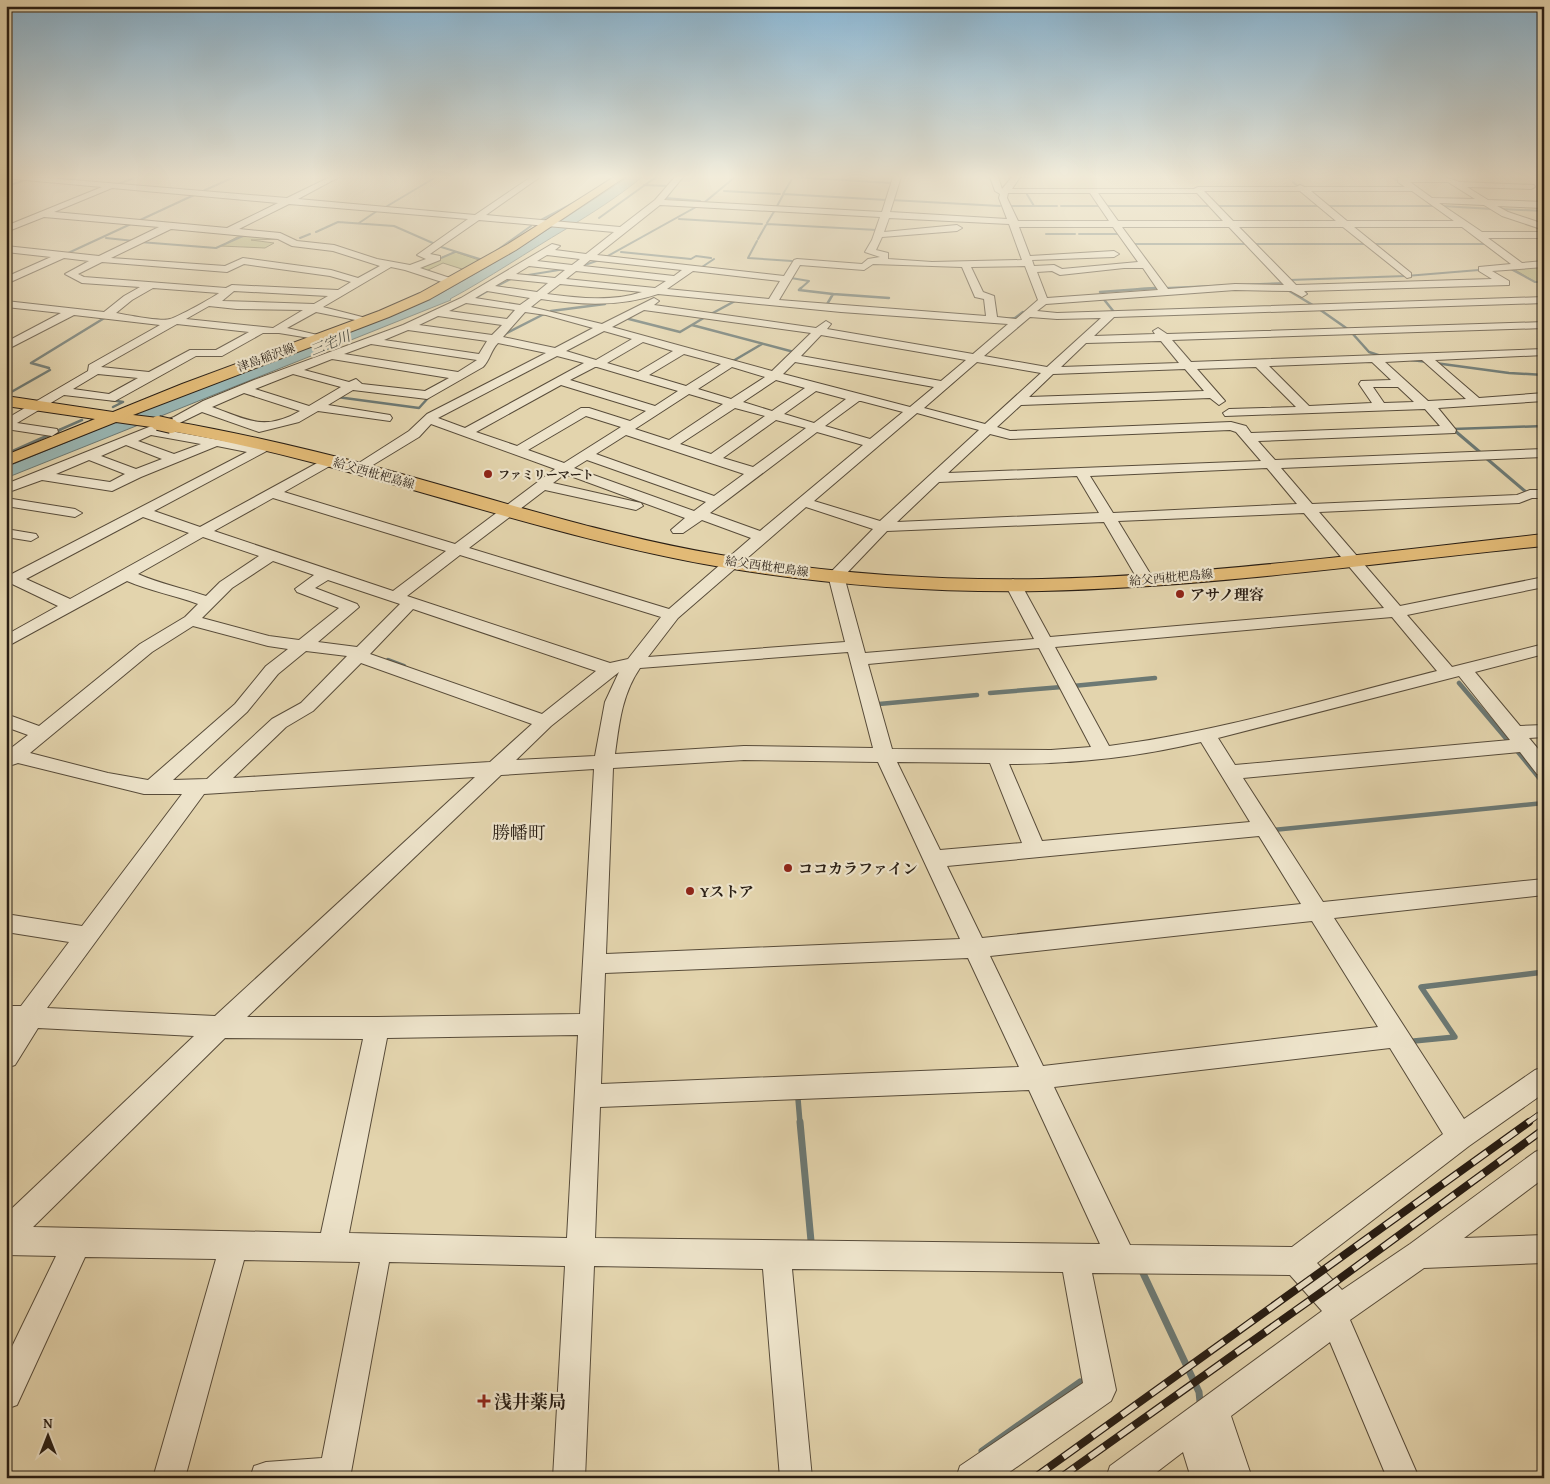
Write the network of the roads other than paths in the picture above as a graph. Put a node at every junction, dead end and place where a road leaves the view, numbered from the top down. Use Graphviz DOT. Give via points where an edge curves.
graph roads {
  1 [pos="127,246"];
  2 [pos="272,246"];
  3 [pos="312,246"];
  4 [pos="350,246"];
  5 [pos="434,246"];
  6 [pos="512,246"];
  7 [pos="603,246"];
  8 [pos="873,246"];
  9 [pos="1023,246"];
  10 [pos="1132,246"];
  11 [pos="1252,246"];
  12 [pos="1373,246"];
  13 [pos="1492,246"];
  14 [pos="6,249"];
  15 [pos="341,250"];
  16 [pos="1138,254"];
  17 [pos="64,255"];
  18 [pos="591,256"];
  19 [pos="101,259"];
  20 [pos="243,261"];
  21 [pos="882,262"];
  22 [pos="528,263"];
  23 [pos="964,263"];
  24 [pos="1030,263"];
  25 [pos="1544,264"];
  26 [pos="388,265"];
  27 [pos="1146,265"];
  28 [pos="1520,266"];
  29 [pos="694,267"];
  30 [pos="411,268"];
  31 [pos="226,269"];
  32 [pos="574,269"];
  33 [pos="30,270"];
  34 [pos="722,271"];
  35 [pos="62,273"];
  36 [pos="1407,275"];
  37 [pos="507,276"];
  38 [pos="676,279"];
  39 [pos="787,279"];
  40 [pos="357,281"];
  41 [pos="558,281"];
  42 [pos="6,282"];
  43 [pos="452,282"];
  44 [pos="1502,282"];
  45 [pos="150,286"];
  46 [pos="486,288"];
  47 [pos="1292,288"];
  48 [pos="195,290"];
  49 [pos="227,291"];
  50 [pos="654,292"];
  51 [pos="1165,292"];
  52 [pos="340,293"];
  53 [pos="668,293"];
  54 [pos="1125,293"];
  55 [pos="540,295"];
  56 [pos="688,295"];
  57 [pos="465,300"];
  58 [pos="1043,301"];
  59 [pos="1538,301"];
  60 [pos="213,303"];
  61 [pos="772,303"];
  62 [pos="6,304"];
  63 [pos="643,307"];
  64 [pos="1323,307"];
  65 [pos="315,308"];
  66 [pos="523,308"];
  67 [pos="1544,308"];
  68 [pos="841,309"];
  69 [pos="74,312"];
  70 [pos="437,313"];
  71 [pos="1142,313"];
  72 [pos="1029,314"];
  73 [pos="1111,314"];
  74 [pos="107,315"];
  75 [pos="992,320"];
  76 [pos="366,321"];
  77 [pos="174,322"];
  78 [pos="1019,322"];
  79 [pos="509,323"];
  80 [pos="1544,325"];
  81 [pos="407,326"];
  82 [pos="601,328"];
  83 [pos="260,330"];
  84 [pos="280,330"];
  85 [pos="819,331"];
  86 [pos="1357,331"];
  87 [pos="318,338"];
  88 [pos="1164,338"];
  89 [pos="495,339"];
  90 [pos="641,339"];
  91 [pos="1083,340"];
  92 [pos="369,341"];
  93 [pos="6,346"];
  94 [pos="682,351"];
  95 [pos="557,352"];
  96 [pos="1544,352"];
  97 [pos="330,356"];
  98 [pos="1424,357"];
  99 [pos="483,358"];
  100 [pos="793,358"];
  101 [pos="1404,358"];
  102 [pos="976,359"];
  103 [pos="1375,359"];
  104 [pos="595,363"];
  105 [pos="1259,363"];
  106 [pos="729,364"];
  107 [pos="388,365"];
  108 [pos="1189,366"];
  109 [pos="97,370"];
  110 [pos="291,370"];
  111 [pos="1050,371"];
  112 [pos="149,376"];
  113 [pos="462,376"];
  114 [pos="639,376"];
  115 [pos="774,376"];
  116 [pos="560,381"];
  117 [pos="1400,383"];
  118 [pos="944,385"];
  119 [pos="351,386"];
  120 [pos="814,387"];
  121 [pos="244,389"];
  122 [pos="687,390"];
  123 [pos="61,391"];
  124 [pos="1213,394"];
  125 [pos="1544,397"];
  126 [pos="855,398"];
  127 [pos="1018,401"];
  128 [pos="6,402"];
  129 [pos="1477,402"];
  130 [pos="731,404"];
  131 [pos="1427,405"];
  132 [pos="37,406"];
  133 [pos="201,407"];
  134 [pos="1380,407"];
  135 [pos="315,409"];
  136 [pos="656,410"];
  137 [pos="914,410"];
  138 [pos="1306,410"];
  139 [pos="1229,413"];
  140 [pos="118,416"];
  141 [pos="773,416"];
  142 [pos="386,418"];
  143 [pos="431,420"];
  144 [pos="6,425"];
  145 [pos="158,426"];
  146 [pos="1236,427"];
  147 [pos="628,428"];
  148 [pos="817,429"];
  149 [pos="987,429"];
  150 [pos="52,432"];
  151 [pos="465,433"];
  152 [pos="1249,438"];
  153 [pos="124,440"];
  154 [pos="216,442"];
  155 [pos="263,442"];
  156 [pos="873,444"];
  157 [pos="670,445"];
  158 [pos="518,451"];
  159 [pos="1544,453"];
  160 [pos="88,455"];
  161 [pos="585,455"];
  162 [pos="173,458"];
  163 [pos="713,459"];
  164 [pos="330,460"];
  165 [pos="6,461"];
  166 [pos="1272,465"];
  167 [pos="358,468"];
  168 [pos="564,469"];
  169 [pos="1081,472"];
  170 [pos="756,473"];
  171 [pos="136,474"];
  172 [pos="39,475"];
  173 [pos="935,478"];
  174 [pos="542,485"];
  175 [pos="6,489"];
  176 [pos="272,493"];
  177 [pos="1544,494"];
  178 [pos="653,501"];
  179 [pos="716,501"];
  180 [pos="6,502"];
  181 [pos="803,502"];
  182 [pos="1309,508"];
  183 [pos="507,511"];
  184 [pos="142,512"];
  185 [pos="75,513"];
  186 [pos="698,515"];
  187 [pos="1109,518"];
  188 [pos="883,527"];
  189 [pos="678,530"];
  190 [pos="201,532"];
  191 [pos="6,534"];
  192 [pos="31,537"];
  193 [pos="762,537"];
  194 [pos="1544,540"];
  195 [pos="457,550"];
  196 [pos="270,556"];
  197 [pos="1352,560"];
  198 [pos="732,562"];
  199 [pos="125,574"];
  200 [pos="326,574"];
  201 [pos="836,575"];
  202 [pos="10,577"];
  203 [pos="1146,580"];
  204 [pos="1544,582"];
  205 [pos="1013,584"];
  206 [pos="403,600"];
  207 [pos="207,602"];
  208 [pos="72,606"];
  209 [pos="1396,612"];
  210 [pos="672,615"];
  211 [pos="190,620"];
  212 [pos="6,642"];
  213 [pos="1042,642"];
  214 [pos="300,646"];
  215 [pos="1544,649"];
  216 [pos="857,652"];
  217 [pos="360,654"];
  218 [pos="634,663"];
  219 [pos="609,669"];
  220 [pos="1456,671"];
  221 [pos="6,720"];
  222 [pos="545,722"];
  223 [pos="1544,731"];
  224 [pos="41,733"];
  225 [pos="1206,735"];
  226 [pos="1520,739"];
  227 [pos="1103,752"];
  228 [pos="884,754"];
  229 [pos="997,757"];
  230 [pos="11,760"];
  231 [pos="604,761"];
  232 [pos="496,767"];
  233 [pos="1544,768"];
  234 [pos="1230,772"];
  235 [pos="154,787"];
  236 [pos="204,787"];
  237 [pos="1265,828"];
  238 [pos="1034,850"];
  239 [pos="933,859"];
  240 [pos="1544,887"];
  241 [pos="1318,913"];
  242 [pos="6,923"];
  243 [pos="87,936"];
  244 [pos="975,948"];
  245 [pos="594,964"];
  246 [pos="21,1017"];
  247 [pos="591,1024"];
  248 [pos="220,1026"];
  249 [pos="378,1028"];
  250 [pos="1397,1036"];
  251 [pos="6,1057"];
  252 [pos="1036,1078"];
  253 [pos="1544,1078"];
  254 [pos="588,1096"];
  255 [pos="1460,1137"];
  256 [pos="1544,1161"];
  257 [pos="6,1234"];
  258 [pos="6,1241"];
  259 [pos="77,1242"];
  260 [pos="234,1245"];
  261 [pos="332,1247"];
  262 [pos="377,1248"];
  263 [pos="1544,1249"];
  264 [pos="580,1252"];
  265 [pos="1420,1254"];
  266 [pos="776,1255"];
  267 [pos="1075,1258"];
  268 [pos="1120,1258"];
  269 [pos="1296,1261"];
  270 [pos="1337,1314"];
  271 [pos="6,1394"];
  272 [pos="1202,1418"];
  273 [pos="334,1475"];
  274 [pos="170,1478"];
  275 [pos="266,1478"];
  276 [pos="569,1478"];
  277 [pos="796,1478"];
  278 [pos="972,1478"];
  279 [pos="1122,1478"];
  280 [pos="1207,1478"];
  281 [pos="1236,1478"];
  282 [pos="1403,1478"];
  1 -- 19 [label="street"];
  2 -- 20 [label="street"];
  3 -- 15 [label="street"];
  4 -- 15 [label="street"];
  5 -- 30 [label="street" via="422,255 437,258"];
  6 -- 43 [label="main road, 津島稲沢線"];
  7 -- 18 [label="street"];
  8 -- 21 [label="street" via="870,252 885,255"];
  9 -- 24 [label="street"];
  10 -- 16 [label="street"];
  11 -- 47 [label="street"];
  12 -- 36 [label="street"];
  13 -- 28 [label="street"];
  14 -- 17 [label="street"];
  15 -- 26 [label="street"];
  16 -- 24 [label="street"];
  16 -- 27 [label="street"];
  17 -- 19 [label="street"];
  17 -- 33 [label="street"];
  18 -- 22 [label="street" via="551,249"];
  18 -- 29 [label="street"];
  18 -- 32 [label="street"];
  19 -- 31 [label="street"];
  19 -- 35 [label="street"];
  20 -- 31 [label="street"];
  20 -- 40 [label="street" via="323,272"];
  21 -- 23 [label="street"];
  21 -- 39 [label="street" via="871,261 864,267 796,262"];
  22 -- 32 [label="street"];
  22 -- 37 [label="street"];
  23 -- 24 [label="street"];
  23 -- 75 [label="street" via="979,295 989,296"];
  24 -- 27 [label="street" via="1060,272"];
  24 -- 58 [label="street"];
  25 -- 28 [label="street"];
  26 -- 30 [label="street"];
  26 -- 40 [label="street"];
  27 -- 51 [label="street"];
  28 -- 44 [label="street" via="1482,269"];
  29 -- 34 [label="street"];
  29 -- 38 [label="street"];
  30 -- 43 [label="street"];
  31 -- 48 [label="street"];
  32 -- 38 [label="street"];
  32 -- 41 [label="street"];
  33 -- 35 [label="street"];
  33 -- 42 [label="street"];
  34 -- 39 [label="street"];
  34 -- 56 [label="street"];
  35 -- 45 [label="street" via="82,280"];
  37 -- 41 [label="street"];
  37 -- 46 [label="street"];
  38 -- 50 [label="street"];
  39 -- 61 [label="street"];
  40 -- 52 [label="street"];
  41 -- 50 [label="street"];
  41 -- 55 [label="street"];
  43 -- 76 [label="main road, 津島稲沢線"];
  44 -- 47 [label="street"];
  44 -- 59 [label="street"];
  45 -- 48 [label="street"];
  45 -- 74 [label="street"];
  46 -- 55 [label="street"];
  46 -- 57 [label="street"];
  47 -- 51 [label="street" via="1256,286"];
  47 -- 64 [label="street"];
  48 -- 49 [label="street"];
  49 -- 52 [label="street" via="252,288 273,292"];
  49 -- 60 [label="street"];
  50 -- 53 [label="street"];
  50 -- 55 [label="street" via="638,298 606,302"];
  51 -- 54 [label="street"];
  52 -- 65 [label="street"];
  53 -- 56 [label="street"];
  53 -- 63 [label="street"];
  54 -- 58 [label="street"];
  54 -- 71 [label="street"];
  55 -- 66 [label="street"];
  56 -- 61 [label="street"];
  57 -- 66 [label="street"];
  57 -- 70 [label="street"];
  58 -- 72 [label="street"];
  59 -- 64 [label="street"];
  59 -- 67 [label="street"];
  60 -- 65 [label="street"];
  60 -- 77 [label="street"];
  61 -- 68 [label="street"];
  62 -- 69 [label="street"];
  63 -- 82 [label="street"];
  63 -- 85 [label="street"];
  64 -- 71 [label="street"];
  64 -- 86 [label="street"];
  65 -- 76 [label="street"];
  65 -- 84 [label="street"];
  66 -- 79 [label="street"];
  66 -- 82 [label="street"];
  68 -- 75 [label="street"];
  68 -- 85 [label="street"];
  69 -- 74 [label="street"];
  69 -- 93 [label="street"];
  70 -- 79 [label="street"];
  70 -- 81 [label="street"];
  71 -- 73 [label="street"];
  71 -- 88 [label="street"];
  72 -- 73 [label="street"];
  72 -- 78 [label="street"];
  73 -- 91 [label="street"];
  74 -- 77 [label="street"];
  75 -- 78 [label="street"];
  76 -- 87 [label="main road, 津島稲沢線"];
  77 -- 83 [label="street"];
  77 -- 109 [label="street" via="93,367 92,370"];
  78 -- 102 [label="street"];
  79 -- 89 [label="street"];
  80 -- 86 [label="street"];
  81 -- 89 [label="street"];
  81 -- 92 [label="street"];
  82 -- 90 [label="street"];
  82 -- 95 [label="street"];
  83 -- 84 [label="street"];
  83 -- 112 [label="street" via="218,354 194,352"];
  84 -- 87 [label="street"];
  85 -- 100 [label="street"];
  85 -- 102 [label="street"];
  86 -- 88 [label="street"];
  86 -- 101 [label="street" via="1375,353"];
  87 -- 140 [label="main road, 津島稲沢線"];
  88 -- 91 [label="street"];
  88 -- 108 [label="street"];
  89 -- 95 [label="street"];
  89 -- 99 [label="street" via="486,348"];
  90 -- 94 [label="street"];
  90 -- 104 [label="street"];
  91 -- 111 [label="street"];
  92 -- 97 [label="street"];
  92 -- 99 [label="street"];
  94 -- 106 [label="street"];
  94 -- 114 [label="street"];
  95 -- 104 [label="street"];
  95 -- 143 [label="street"];
  96 -- 98 [label="street"];
  97 -- 107 [label="street"];
  97 -- 110 [label="street"];
  98 -- 101 [label="street"];
  98 -- 129 [label="street"];
  99 -- 113 [label="street" via="479,365"];
  100 -- 115 [label="street"];
  100 -- 118 [label="street"];
  101 -- 103 [label="street"];
  102 -- 111 [label="street"];
  102 -- 118 [label="street"];
  103 -- 105 [label="street"];
  103 -- 117 [label="street"];
  104 -- 114 [label="street"];
  104 -- 116 [label="street"];
  105 -- 108 [label="street"];
  105 -- 138 [label="street"];
  106 -- 115 [label="street"];
  106 -- 122 [label="street"];
  107 -- 113 [label="street"];
  107 -- 119 [label="street"];
  108 -- 111 [label="street"];
  108 -- 124 [label="street"];
  109 -- 112 [label="street"];
  109 -- 123 [label="street"];
  110 -- 119 [label="street"];
  110 -- 121 [label="street"];
  111 -- 127 [label="street"];
  112 -- 123 [label="street" via="111,398"];
  113 -- 119 [label="street" via="427,396"];
  114 -- 122 [label="street"];
  115 -- 120 [label="street"];
  115 -- 130 [label="street"];
  116 -- 136 [label="street"];
  116 -- 151 [label="street"];
  117 -- 131 [label="street"];
  117 -- 134 [label="street" via="1365,384"];
  118 -- 137 [label="street"];
  119 -- 135 [label="street"];
  120 -- 126 [label="street"];
  120 -- 141 [label="street"];
  121 -- 133 [label="street"];
  121 -- 135 [label="street"];
  122 -- 130 [label="street"];
  122 -- 136 [label="street"];
  123 -- 132 [label="street"];
  124 -- 127 [label="street"];
  124 -- 139 [label="street"];
  125 -- 129 [label="street"];
  126 -- 137 [label="street"];
  126 -- 148 [label="street"];
  127 -- 149 [label="street"];
  128 -- 132 [label="main road, 給父西枇杷島線"];
  129 -- 131 [label="street"];
  130 -- 141 [label="street"];
  130 -- 157 [label="street"];
  131 -- 134 [label="street"];
  131 -- 152 [label="street" via="1450,430"];
  132 -- 140 [label="main road, 給父西枇杷島線"];
  132 -- 144 [label="street"];
  133 -- 145 [label="street"];
  133 -- 155 [label="street"];
  134 -- 138 [label="street"];
  135 -- 142 [label="street"];
  135 -- 155 [label="street" via="286,422"];
  136 -- 147 [label="street"];
  137 -- 149 [label="street"];
  137 -- 156 [label="street"];
  138 -- 139 [label="street"];
  139 -- 146 [label="street" via="1238,424"];
  140 -- 145 [label="main road, 給父西枇杷島線"];
  140 -- 165 [label="main road, 津島稲沢線"];
  141 -- 148 [label="street"];
  141 -- 163 [label="street"];
  143 -- 151 [label="street"];
  143 -- 167 [label="street"];
  144 -- 150 [label="street"];
  145 -- 153 [label="street"];
  145 -- 154 [label="street"];
  145 -- 155 [label="main road, 給父西枇杷島線"];
  146 -- 149 [label="street" via="1010,435"];
  146 -- 152 [label="street"];
  147 -- 157 [label="street"];
  147 -- 158 [label="street" via="585,412"];
  147 -- 161 [label="street"];
  148 -- 156 [label="street"];
  148 -- 170 [label="street"];
  149 -- 173 [label="street"];
  151 -- 158 [label="street"];
  152 -- 166 [label="street"];
  153 -- 160 [label="street"];
  153 -- 162 [label="street"];
  154 -- 155 [label="street"];
  154 -- 162 [label="street"];
  155 -- 164 [label="main road, 給父西枇杷島線"];
  155 -- 184 [label="street"];
  156 -- 181 [label="street"];
  157 -- 163 [label="street"];
  158 -- 168 [label="street"];
  159 -- 166 [label="street"];
  160 -- 171 [label="street"];
  160 -- 172 [label="street"];
  161 -- 168 [label="street"];
  161 -- 179 [label="street"];
  162 -- 171 [label="street"];
  163 -- 170 [label="street"];
  164 -- 167 [label="main road, 給父西枇杷島線"];
  164 -- 176 [label="street"];
  166 -- 169 [label="street"];
  166 -- 182 [label="street"];
  167 -- 183 [label="main road, 給父西枇杷島線"];
  168 -- 174 [label="street"];
  168 -- 178 [label="street"];
  169 -- 173 [label="street"];
  169 -- 187 [label="street"];
  170 -- 179 [label="street"];
  171 -- 172 [label="street" via="112,487"];
  172 -- 175 [label="street"];
  173 -- 188 [label="street"];
  174 -- 178 [label="street" via="644,508"];
  174 -- 183 [label="street"];
  176 -- 190 [label="street"];
  176 -- 195 [label="street"];
  177 -- 182 [label="street" via="1530,494 1519,499"];
  178 -- 186 [label="street"];
  179 -- 186 [label="street"];
  180 -- 185 [label="street"];
  181 -- 188 [label="street"];
  181 -- 193 [label="street"];
  182 -- 187 [label="street"];
  182 -- 197 [label="street"];
  183 -- 195 [label="street"];
  183 -- 198 [label="main road, 給父西枇杷島線" via="612,539"];
  184 -- 190 [label="street"];
  184 -- 202 [label="street"];
  186 -- 189 [label="street"];
  186 -- 193 [label="street"];
  187 -- 188 [label="street"];
  187 -- 203 [label="street"];
  188 -- 201 [label="street"];
  190 -- 196 [label="street"];
  190 -- 199 [label="street"];
  191 -- 192 [label="street"];
  193 -- 198 [label="street"];
  194 -- 197 [label="main road, 給父西枇杷島線"];
  195 -- 206 [label="street"];
  195 -- 210 [label="street"];
  196 -- 200 [label="street"];
  196 -- 207 [label="street" via="226,585"];
  197 -- 203 [label="main road, 給父西枇杷島線"];
  197 -- 209 [label="street"];
  198 -- 201 [label="main road, 給父西枇杷島線"];
  198 -- 210 [label="street"];
  199 -- 207 [label="street" via="156,588"];
  199 -- 208 [label="street"];
  200 -- 206 [label="street"];
  200 -- 214 [label="street" via="303,589 351,607"];
  201 -- 205 [label="main road, 給父西枇杷島線"];
  201 -- 216 [label="street"];
  202 -- 208 [label="street"];
  203 -- 205 [label="main road, 給父西枇杷島線"];
  204 -- 209 [label="street"];
  205 -- 213 [label="street"];
  206 -- 217 [label="street"];
  206 -- 219 [label="street"];
  207 -- 211 [label="street"];
  208 -- 212 [label="street"];
  209 -- 213 [label="street"];
  209 -- 220 [label="street"];
  210 -- 218 [label="street"];
  211 -- 214 [label="street"];
  211 -- 224 [label="street" via="146,648"];
  213 -- 216 [label="street"];
  213 -- 227 [label="street"];
  214 -- 217 [label="street"];
  214 -- 235 [label="street" via="272,670 241,708"];
  215 -- 220 [label="street"];
  216 -- 218 [label="street"];
  216 -- 228 [label="street"];
  217 -- 222 [label="street"];
  217 -- 236 [label="street" via="307,707 280,723"];
  218 -- 219 [label="street"];
  218 -- 231 [label="street" via="614,702"];
  219 -- 222 [label="street"];
  220 -- 225 [label="street"];
  220 -- 226 [label="street"];
  221 -- 224 [label="street"];
  222 -- 232 [label="street"];
  223 -- 226 [label="street"];
  224 -- 230 [label="street"];
  225 -- 227 [label="street" via="1157,746"];
  225 -- 234 [label="street"];
  226 -- 233 [label="street"];
  226 -- 234 [label="street"];
  227 -- 229 [label="street" via="1051,757"];
  228 -- 229 [label="street"];
  228 -- 231 [label="street" via="744,752"];
  228 -- 239 [label="street"];
  229 -- 238 [label="street"];
  230 -- 235 [label="street"];
  231 -- 232 [label="street"];
  231 -- 245 [label="street"];
  232 -- 236 [label="street"];
  232 -- 248 [label="street"];
  234 -- 237 [label="street"];
  235 -- 236 [label="street"];
  236 -- 243 [label="street"];
  237 -- 238 [label="street"];
  237 -- 241 [label="street"];
  238 -- 239 [label="street"];
  239 -- 244 [label="street"];
  240 -- 241 [label="street"];
  241 -- 244 [label="street"];
  241 -- 250 [label="street"];
  242 -- 243 [label="street"];
  243 -- 246 [label="street"];
  244 -- 245 [label="street"];
  244 -- 252 [label="street"];
  245 -- 247 [label="street"];
  246 -- 248 [label="street"];
  246 -- 251 [label="street"];
  247 -- 249 [label="street"];
  247 -- 254 [label="street"];
  248 -- 249 [label="street"];
  248 -- 257 [label="street"];
  249 -- 261 [label="street"];
  250 -- 252 [label="street"];
  250 -- 255 [label="street"];
  252 -- 254 [label="street"];
  252 -- 268 [label="street"];
  253 -- 255 [label="street"];
  254 -- 264 [label="street"];
  255 -- 269 [label="street"];
  256 -- 265 [label="street"];
  258 -- 259 [label="street"];
  259 -- 260 [label="street"];
  259 -- 271 [label="street"];
  260 -- 261 [label="street"];
  260 -- 274 [label="street"];
  261 -- 262 [label="street"];
  262 -- 264 [label="street"];
  262 -- 273 [label="street"];
  263 -- 265 [label="street"];
  264 -- 266 [label="street"];
  264 -- 276 [label="street"];
  265 -- 270 [label="street"];
  266 -- 267 [label="street"];
  266 -- 277 [label="street"];
  267 -- 268 [label="street"];
  267 -- 278 [label="street" via="1100,1390"];
  268 -- 269 [label="street"];
  269 -- 270 [label="street"];
  270 -- 272 [label="street"];
  270 -- 282 [label="street"];
  272 -- 279 [label="street"];
  272 -- 280 [label="street"];
  272 -- 281 [label="street"];
  273 -- 275 [label="street"];
}
